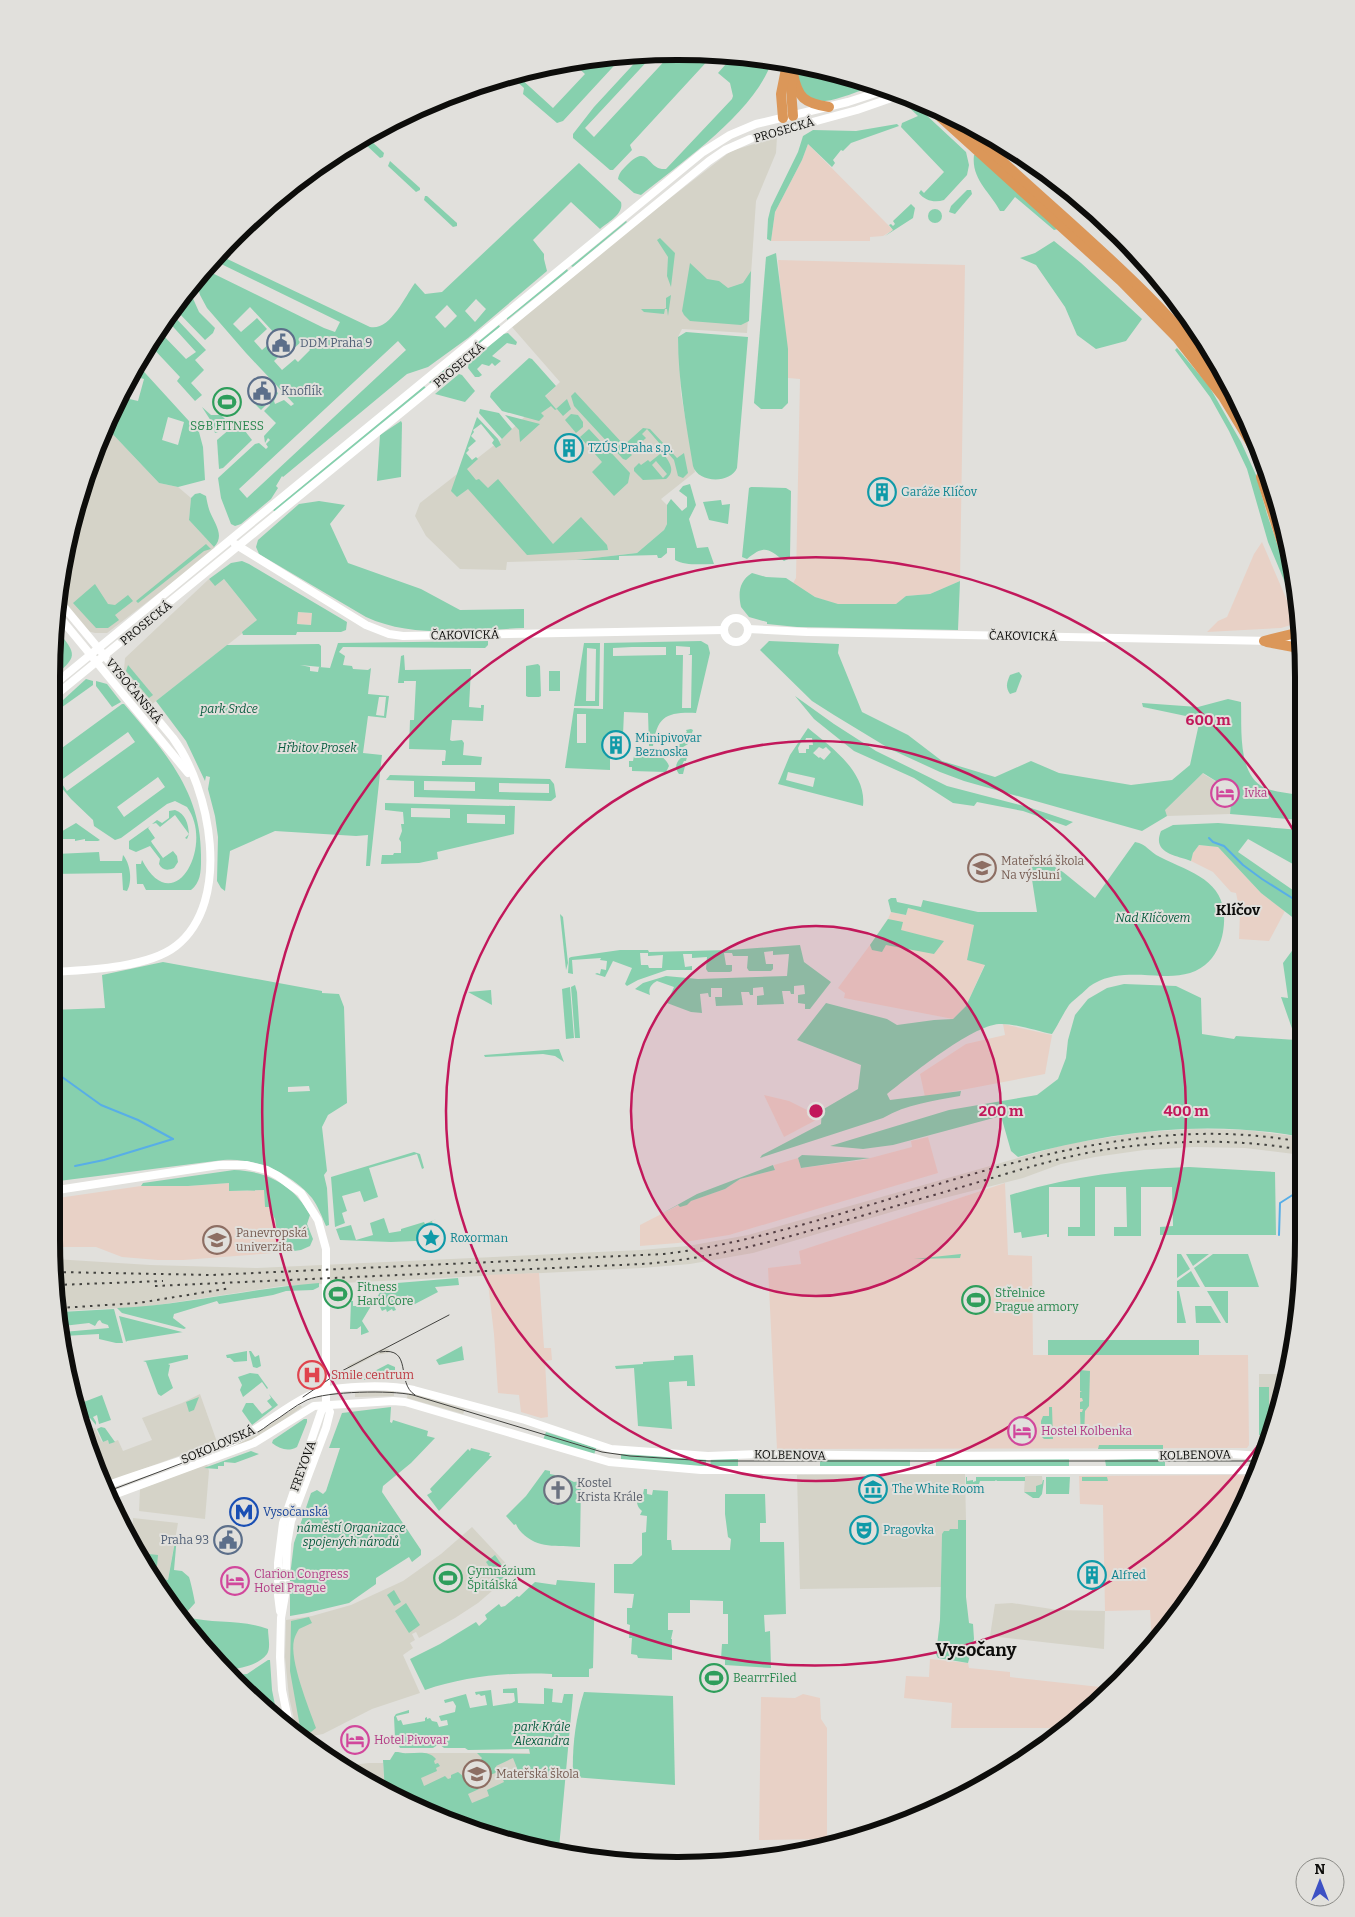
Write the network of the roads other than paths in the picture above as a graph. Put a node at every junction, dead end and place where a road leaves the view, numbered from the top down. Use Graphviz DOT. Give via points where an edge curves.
graph roads {
  1 [pos="785,70"];
  2 [pos="794,71"];
  3 [pos="794,71"];
  4 [pos="876,93"];
  5 [pos="892,99"];
  6 [pos="829,107"];
  7 [pos="790,120"];
  8 [pos="943,120"];
  9 [pos="981,140"];
  10 [pos="1208,363"];
  11 [pos="1244,433"];
  12 [pos="1261,477"];
  13 [pos="1277,531"];
  14 [pos="232,540"];
  15 [pos="238,547"];
  16 [pos="64,607"];
  17 [pos="63,620"];
  18 [pos="748,629"];
  19 [pos="724,630"];
  20 [pos="1294,633"];
  21 [pos="1294,639"];
  22 [pos="1264,641"];
  23 [pos="1294,647"];
  24 [pos="98,648"];
  25 [pos="91,655"];
  26 [pos="105,656"];
  27 [pos="98,663"];
  28 [pos="60,680"];
  29 [pos="60,693"];
  30 [pos="197,787"];
  31 [pos="60,971"];
  32 [pos="60,1189"];
  33 [pos="326,1390"];
  34 [pos="326,1404"];
  35 [pos="1255,1456"];
  36 [pos="1250,1470"];
  37 [pos="111,1484"];
  38 [pos="115,1494"];
  39 [pos="288,1718"];
  1 -- 7 [label="highway" via="781,94"];
  2 -- 7 [label="highway"];
  3 -- 6 [label="highway" via="799,94 813,105"];
  4 -- 6 [label="main road, PROSECKÁ"];
  5 -- 7 [label="main road, PROSECKÁ" via="858,110"];
  6 -- 7 [label="main road, PROSECKÁ"];
  7 -- 14 [label="main road, PROSECKÁ" via="756,124 703,152"];
  7 -- 15 [label="main road, PROSECKÁ" via="784,129 737,144 694,172"];
  8 -- 11 [label="highway" via="1160,320 1212,382"];
  9 -- 10 [label="highway" via="1164,311"];
  12 -- 13 [label="highway"];
  14 -- 15 [label="main road, ČAKOVICKÁ"];
  14 -- 24 [label="main road, PROSECKÁ"];
  15 -- 19 [label="main road, ČAKOVICKÁ" via="361,622 389,634"];
  15 -- 26 [label="main road, PROSECKÁ"];
  16 -- 24 [label="main road, VYSOČANSKÁ"];
  17 -- 25 [label="main road, VYSOČANSKÁ"];
  18 -- 19 [label="main road" via="742,619 734,618 728,621"];
  18 -- 19 [label="main road" via="744,638 737,642 726,638"];
  18 -- 22 [label="main road, ČAKOVICKÁ"];
  20 -- 22 [label="highway"];
  21 -- 22 [label="main road, ČAKOVICKÁ"];
  22 -- 23 [label="highway"];
  24 -- 25 [label="main road, PROSECKÁ"];
  24 -- 26 [label="main road, VYSOČANSKÁ"];
  25 -- 27 [label="main road, VYSOČANSKÁ"];
  25 -- 28 [label="main road, PROSECKÁ"];
  26 -- 27 [label="main road, PROSECKÁ"];
  26 -- 30 [label="main road, VYSOČANSKÁ" via="178,745"];
  27 -- 29 [label="main road, PROSECKÁ"];
  27 -- 30 [label="main road, VYSOČANSKÁ" via="173,752"];
  30 -- 31 [label="main road, VYSOČANSKÁ" via="208,830 209,880 200,912 186,936 168,951 138,962"];
  32 -- 33 [label="main road, FREYOVA" via="219,1165 246,1165 278,1176 301,1193 318,1220 326,1249"];
  33 -- 34 [label="main road, FREYOVA"];
  33 -- 35 [label="main road, KOLBENOVA" via="402,1388 525,1420 609,1448 662,1453 735,1456"];
  33 -- 37 [label="main road, SOKOLOVSKÁ" via="307,1397 236,1440"];
  34 -- 36 [label="main road, KOLBENOVA" via="405,1402 608,1462 701,1470"];
  34 -- 38 [label="main road, SOKOLOVSKÁ" via="306,1409 254,1443"];
  34 -- 39 [label="main road, FREYOVA" via="320,1412 282,1523 278,1591 281,1675"];
}
